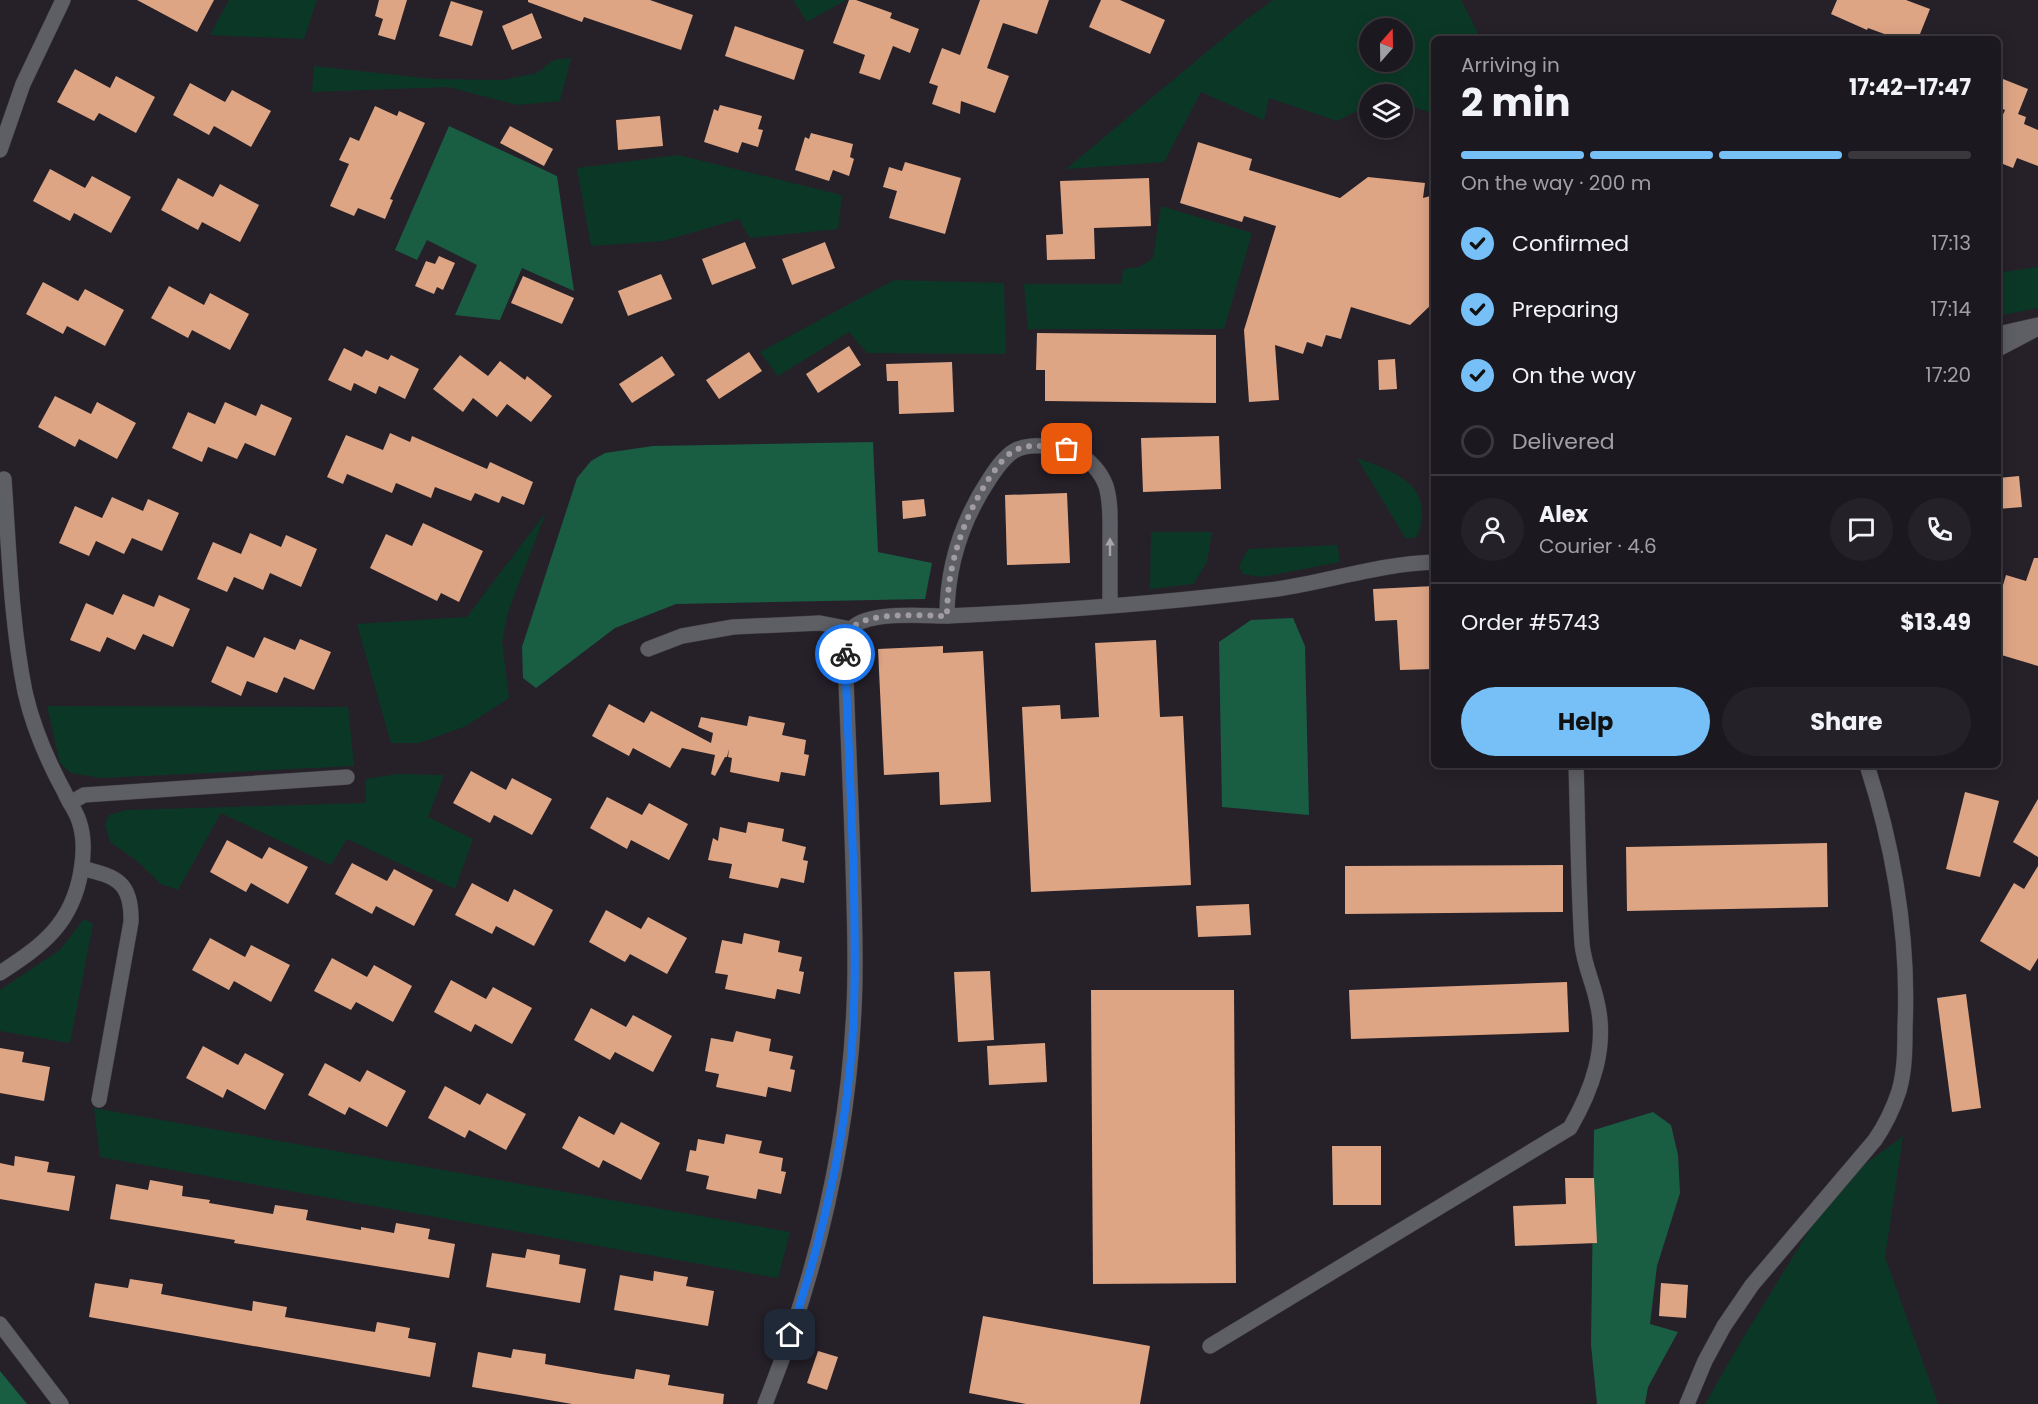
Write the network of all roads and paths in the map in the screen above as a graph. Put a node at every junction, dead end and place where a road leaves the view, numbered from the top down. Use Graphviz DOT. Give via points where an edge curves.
graph roads {
  1 [pos="63,0"];
  2 [pos="0,150"];
  3 [pos="2038,327"];
  4 [pos="2001,333"];
  5 [pos="2001,347"];
  6 [pos="4,479"];
  7 [pos="1431,562"];
  8 [pos="1110,605"];
  9 [pos="947,616"];
  10 [pos="850,629"];
  11 [pos="648,649"];
  12 [pos="1576,768"];
  13 [pos="1868,768"];
  14 [pos="347,777"];
  15 [pos="70,803"];
  16 [pos="82,868"];
  17 [pos="0,973"];
  18 [pos="99,1100"];
  19 [pos="0,1324"];
  20 [pos="1210,1346"];
  21 [pos="61,1404"];
  22 [pos="765,1404"];
  23 [pos="1687,1404"];
  1 -- 2 [label="street" via="23,84"];
  3 -- 4 [label="street"];
  3 -- 5 [label="street"];
  6 -- 15 [label="street" via="16,634 26,693 37,732"];
  7 -- 8 [label="street" via="1383,567 1264,590"];
  8 -- 9 [label="street"];
  8 -- 9 [label="street, one-way" via="1110,504 1106,485 1097,469 1074,452 1047,446 1027,447 1012,452 997,466 980,492 956,547"];
  9 -- 10 [label="street" via="874,617"];
  10 -- 11 [label="street" via="820,623 733,627 682,636"];
  10 -- 22 [label="street" via="845,654 855,943 850,1070 830,1189 815,1250"];
  12 -- 20 [label="street" via="1582,947 1602,1033 1596,1071 1570,1128"];
  13 -- 23 [label="street" via="1894,873 1902,930 1907,988 1900,1089 1875,1140 1752,1286 1724,1326"];
  14 -- 15 [label="street" via="84,795"];
  15 -- 16 [label="street" via="84,837"];
  16 -- 17 [label="street" via="77,891 57,929 35,950"];
  16 -- 18 [label="street" via="120,881 131,906"];
  19 -- 21 [label="street"];
}
